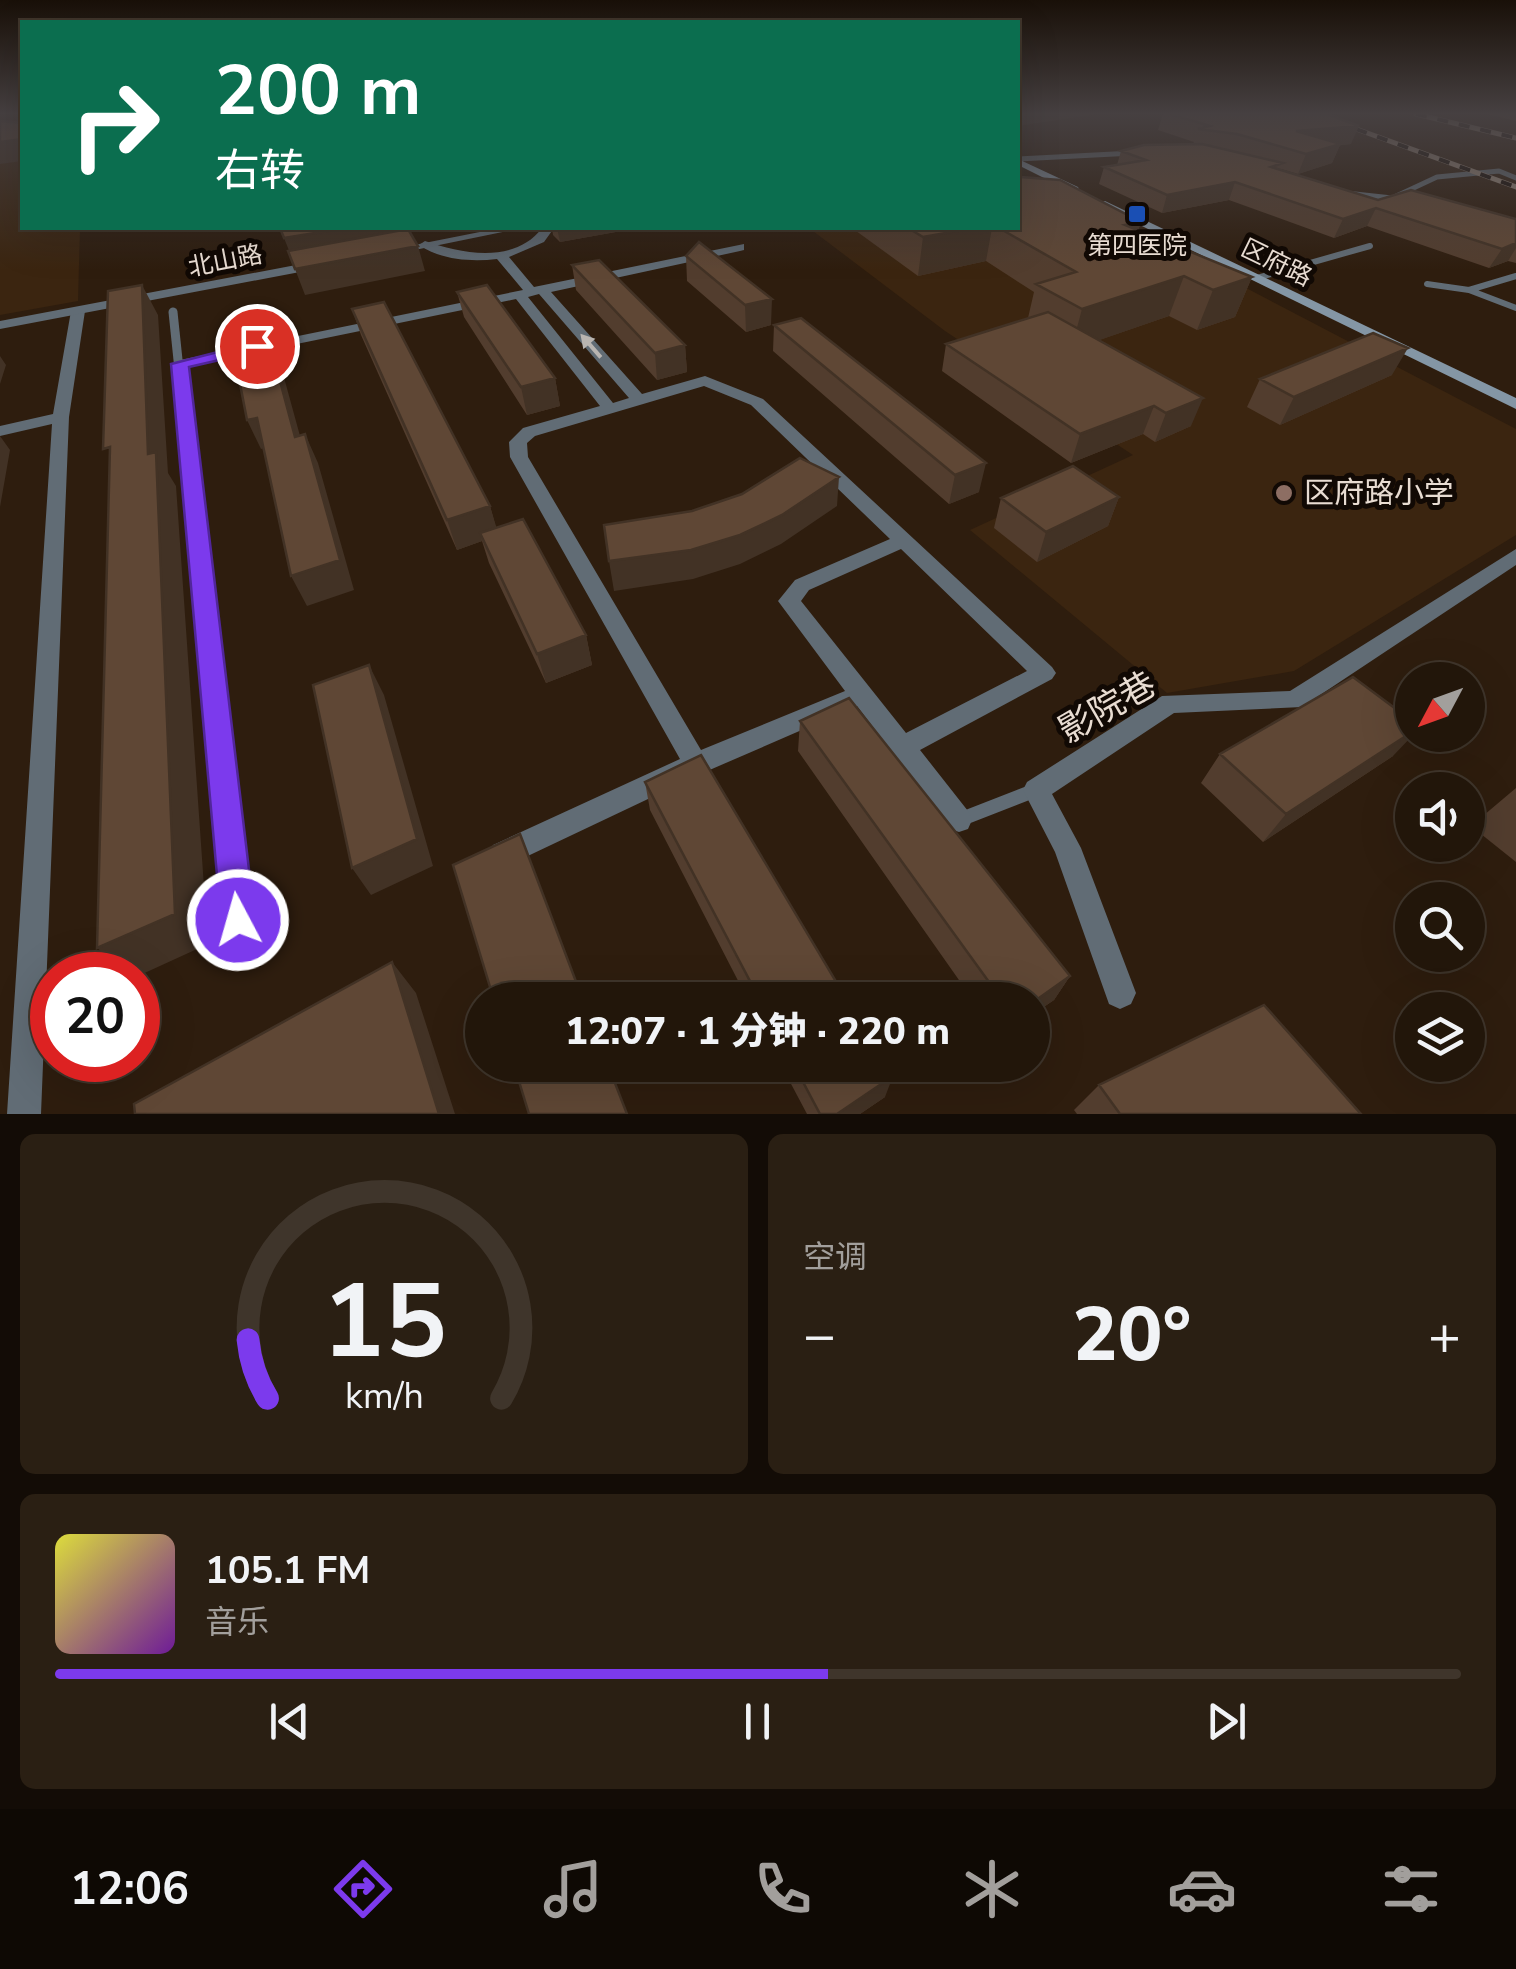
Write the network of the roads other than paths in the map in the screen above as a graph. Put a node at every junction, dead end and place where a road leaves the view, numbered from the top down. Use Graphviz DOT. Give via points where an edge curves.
graph roads {
  1 [pos="1028,166"];
  2 [pos="1516,178"];
  3 [pos="1334,191"];
  4 [pos="1392,198"];
  5 [pos="1413,203"];
  6 [pos="547,230"];
  7 [pos="480,231"];
  8 [pos="426,244"];
  9 [pos="740,246"];
  10 [pos="1370,246"];
  11 [pos="387,252"];
  12 [pos="500,254"];
  13 [pos="329,263"];
  14 [pos="1516,276"];
  15 [pos="1257,278"];
  16 [pos="1495,282"];
  17 [pos="1427,284"];
  18 [pos="1469,290"];
  19 [pos="1516,290"];
  20 [pos="532,293"];
  21 [pos="1516,308"];
  22 [pos="78,310"];
  23 [pos="173,312"];
  24 [pos="0,325"];
  25 [pos="180,364"];
  26 [pos="639,400"];
  27 [pos="1516,404"];
  28 [pos="610,408"];
  29 [pos="61,418"];
  30 [pos="0,432"];
  31 [pos="905,540"];
  32 [pos="1516,556"];
  33 [pos="861,694"];
  34 [pos="902,747"];
  35 [pos="696,764"];
  36 [pos="1036,790"];
  37 [pos="959,820"];
  38 [pos="492,860"];
  39 [pos="238,920"];
  40 [pos="1120,993"];
  41 [pos="24,1114"];
  1 -- 15 [label="main road, 区府路"];
  2 -- 4 [label="lane" via="1499,172 1437,178"];
  3 -- 4 [label="lane"];
  4 -- 5 [label="lane"];
  6 -- 12 [label="street" via="531,245"];
  7 -- 8 [label="street"];
  8 -- 11 [label="street"];
  8 -- 12 [label="street" via="450,255"];
  9 -- 20 [label="street"];
  10 -- 15 [label="lane"];
  12 -- 20 [label="street"];
  13 -- 22 [label="street, 北山路"];
  14 -- 16 [label="lane"];
  15 -- 27 [label="main road, 区府路"];
  16 -- 18 [label="lane"];
  16 -- 19 [label="lane"];
  17 -- 18 [label="lane"];
  18 -- 21 [label="lane"];
  20 -- 25 [label="street"];
  26 -- 20 [label="street, one-way"];
  20 -- 28 [label="street"];
  22 -- 24 [label="street, 北山路"];
  22 -- 29 [label="street"];
  23 -- 25 [label="lane"];
  25 -- 39 [label="lane"];
  26 -- 28 [label="street"];
  26 -- 31 [label="street" via="705,381 757,402"];
  28 -- 35 [label="street" via="529,432 518,442 519,457"];
  29 -- 30 [label="street"];
  29 -- 41 [label="street"];
  31 -- 33 [label="street" via="802,585 790,601"];
  31 -- 34 [label="street" via="1044,674"];
  32 -- 36 [label="street, 影院巷" via="1294,700 1170,703"];
  33 -- 34 [label="street"];
  33 -- 35 [label="street"];
  34 -- 37 [label="street"];
  35 -- 38 [label="street"];
  36 -- 37 [label="lane"];
  36 -- 40 [label="street" via="1067,848"];
}
